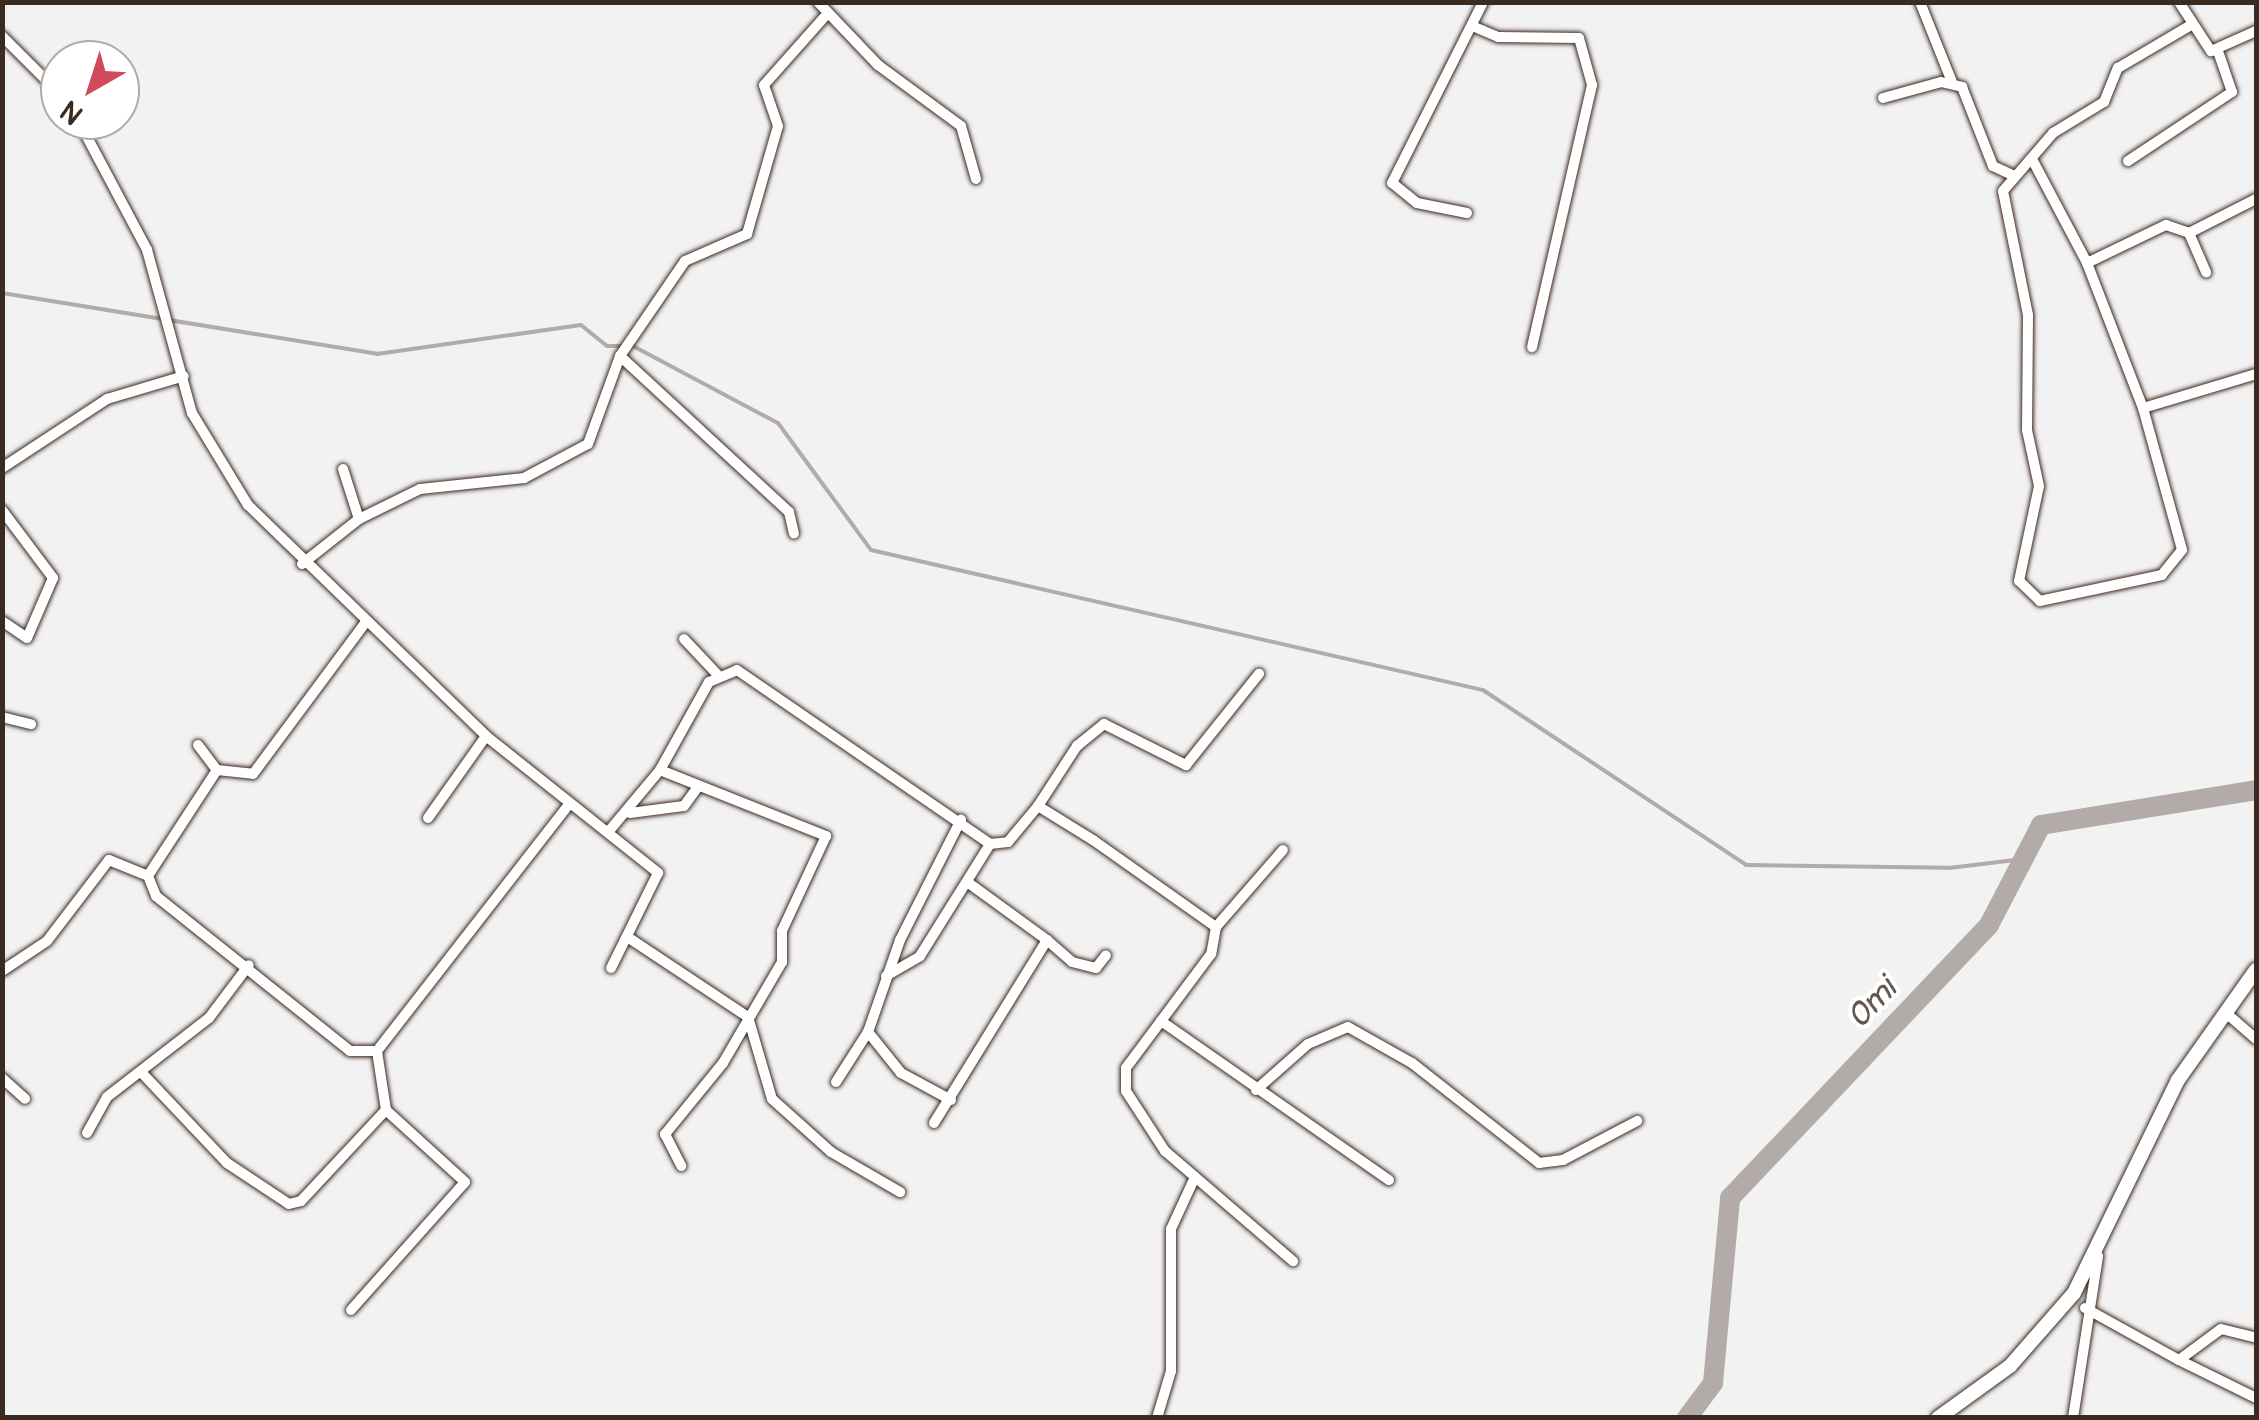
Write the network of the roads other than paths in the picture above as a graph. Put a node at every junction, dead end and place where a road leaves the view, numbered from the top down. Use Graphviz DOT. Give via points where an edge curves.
graph roads {
  1 [pos="818,2"];
  2 [pos="1483,2"];
  3 [pos="1920,2"];
  4 [pos="2179,2"];
  5 [pos="828,13"];
  6 [pos="2192,25"];
  7 [pos="1477,28"];
  8 [pos="2256,31"];
  9 [pos="2,36"];
  10 [pos="2218,50"];
  11 [pos="40,74"];
  12 [pos="1952,82"];
  13 [pos="1883,98"];
  14 [pos="89,140"];
  15 [pos="2032,159"];
  16 [pos="2128,162"];
  17 [pos="2012,175"];
  18 [pos="976,179"];
  19 [pos="2256,199"];
  20 [pos="1467,214"];
  21 [pos="2189,233"];
  22 [pos="2087,263"];
  23 [pos="2206,272"];
  24 [pos="1532,347"];
  25 [pos="620,356"];
  26 [pos="2256,374"];
  27 [pos="184,376"];
  28 [pos="2143,408"];
  29 [pos="2,468"];
  30 [pos="342,469"];
  31 [pos="2,510"];
  32 [pos="358,519"];
  33 [pos="794,533"];
  34 [pos="302,564"];
  35 [pos="2,621"];
  36 [pos="366,622"];
  37 [pos="684,639"];
  38 [pos="716,674"];
  39 [pos="1259,674"];
  40 [pos="2,716"];
  41 [pos="31,724"];
  42 [pos="486,736"];
  43 [pos="198,745"];
  44 [pos="217,770"];
  45 [pos="660,770"];
  46 [pos="698,787"];
  47 [pos="570,803"];
  48 [pos="1038,806"];
  49 [pos="630,813"];
  50 [pos="428,818"];
  51 [pos="960,820"];
  52 [pos="609,831"];
  53 [pos="990,844"];
  54 [pos="1283,850"];
  55 [pos="148,876"];
  56 [pos="970,884"];
  57 [pos="1216,927"];
  58 [pos="629,938"];
  59 [pos="1047,940"];
  60 [pos="1106,955"];
  61 [pos="250,966"];
  62 [pos="611,968"];
  63 [pos="2256,970"];
  64 [pos="2,971"];
  65 [pos="886,976"];
  66 [pos="2226,1012"];
  67 [pos="748,1017"];
  68 [pos="1161,1021"];
  69 [pos="868,1032"];
  70 [pos="2256,1039"];
  71 [pos="377,1051"];
  72 [pos="141,1072"];
  73 [pos="2,1078"];
  74 [pos="836,1082"];
  75 [pos="1256,1090"];
  76 [pos="25,1100"];
  77 [pos="951,1100"];
  78 [pos="386,1110"];
  79 [pos="1637,1121"];
  80 [pos="934,1122"];
  81 [pos="87,1133"];
  82 [pos="681,1166"];
  83 [pos="1195,1177"];
  84 [pos="1389,1180"];
  85 [pos="900,1192"];
  86 [pos="2100,1250"];
  87 [pos="1293,1261"];
  88 [pos="2085,1308"];
  89 [pos="351,1310"];
  90 [pos="2256,1338"];
  91 [pos="2178,1360"];
  92 [pos="2256,1398"];
  93 [pos="1157,1418"];
  94 [pos="1938,1418"];
  95 [pos="2073,1418"];
  1 -- 5 [label="street"];
  2 -- 7 [label="street"];
  3 -- 12 [label="street"];
  4 -- 6 [label="street"];
  5 -- 18 [label="street" via="878,65 962,126"];
  5 -- 25 [label="street" via="764,85 778,126 747,234 685,260"];
  6 -- 10 [label="street"];
  6 -- 15 [label="street" via="2118,68 2104,102 2053,134"];
  7 -- 20 [label="street" via="1392,183 1418,203"];
  7 -- 24 [label="street" via="1498,37 1579,38 1592,85"];
  8 -- 10 [label="street"];
  9 -- 11 [label="street"];
  10 -- 16 [label="street" via="2232,92"];
  12 -- 13 [label="street"];
  12 -- 17 [label="street" via="1972,101 1993,166"];
  14 -- 27 [label="street" via="147,250"];
  15 -- 17 [label="street"];
  15 -- 22 [label="street"];
  17 -- 28 [label="street" via="2002,202 2028,315 2027,430 2039,486 2018,561 2030,598 2162,575 2182,550"];
  19 -- 21 [label="street"];
  21 -- 22 [label="street" via="2166,226"];
  21 -- 23 [label="street"];
  22 -- 28 [label="street"];
  25 -- 32 [label="street" via="601,426 575,454 524,478 420,489"];
  25 -- 33 [label="street" via="788,512"];
  26 -- 28 [label="street"];
  27 -- 29 [label="street" via="108,400"];
  27 -- 34 [label="street" via="210,449"];
  30 -- 32 [label="street"];
  31 -- 35 [label="street" via="53,578 27,638"];
  32 -- 34 [label="street"];
  34 -- 36 [label="street"];
  36 -- 42 [label="street"];
  36 -- 44 [label="street" via="252,774"];
  37 -- 38 [label="street"];
  38 -- 45 [label="street"];
  38 -- 51 [label="street" via="752,675"];
  39 -- 48 [label="street" via="1186,765 1104,724 1077,746"];
  40 -- 41 [label="street"];
  42 -- 47 [label="street"];
  42 -- 50 [label="street"];
  43 -- 44 [label="street"];
  44 -- 55 [label="street"];
  45 -- 46 [label="street"];
  45 -- 49 [label="street"];
  46 -- 49 [label="street" via="684,806"];
  46 -- 67 [label="street" via="809,822 826,836 782,930 782,962"];
  47 -- 52 [label="street"];
  47 -- 71 [label="street"];
  48 -- 53 [label="street" via="1008,842"];
  48 -- 57 [label="street"];
  49 -- 52 [label="street"];
  51 -- 53 [label="street"];
  51 -- 65 [label="street"];
  52 -- 58 [label="street" via="658,873"];
  53 -- 56 [label="street"];
  54 -- 57 [label="street"];
  55 -- 61 [label="street" via="178,915"];
  55 -- 64 [label="street" via="109,860 47,941"];
  56 -- 59 [label="street"];
  56 -- 65 [label="street" via="920,956"];
  57 -- 68 [label="street" via="1212,954"];
  58 -- 62 [label="street"];
  58 -- 67 [label="street"];
  59 -- 60 [label="street" via="1096,968"];
  59 -- 77 [label="street"];
  61 -- 71 [label="street" via="350,1050"];
  61 -- 72 [label="street" via="209,1018"];
  63 -- 66 [label="main road"];
  65 -- 69 [label="street"];
  66 -- 70 [label="street"];
  66 -- 86 [label="main road" via="2132,1165"];
  67 -- 82 [label="street" via="665,1134"];
  67 -- 85 [label="street" via="772,1099 831,1152"];
  68 -- 75 [label="street"];
  68 -- 83 [label="street" via="1123,1081 1165,1150"];
  69 -- 74 [label="street"];
  69 -- 77 [label="street" via="901,1073"];
  71 -- 78 [label="street"];
  72 -- 78 [label="street" via="227,1163 289,1204"];
  72 -- 81 [label="street" via="107,1097"];
  73 -- 76 [label="street"];
  75 -- 79 [label="street" via="1298,1051 1348,1027 1412,1063 1538,1163 1563,1160"];
  75 -- 84 [label="street"];
  77 -- 80 [label="street"];
  78 -- 89 [label="street" via="466,1182"];
  83 -- 87 [label="street"];
  83 -- 93 [label="street" via="1171,1229 1171,1371"];
  86 -- 88 [label="street"];
  86 -- 94 [label="main road" via="2027,1350"];
  88 -- 91 [label="street"];
  88 -- 95 [label="street"];
  90 -- 91 [label="street" via="2221,1329"];
  91 -- 92 [label="street"];
}
